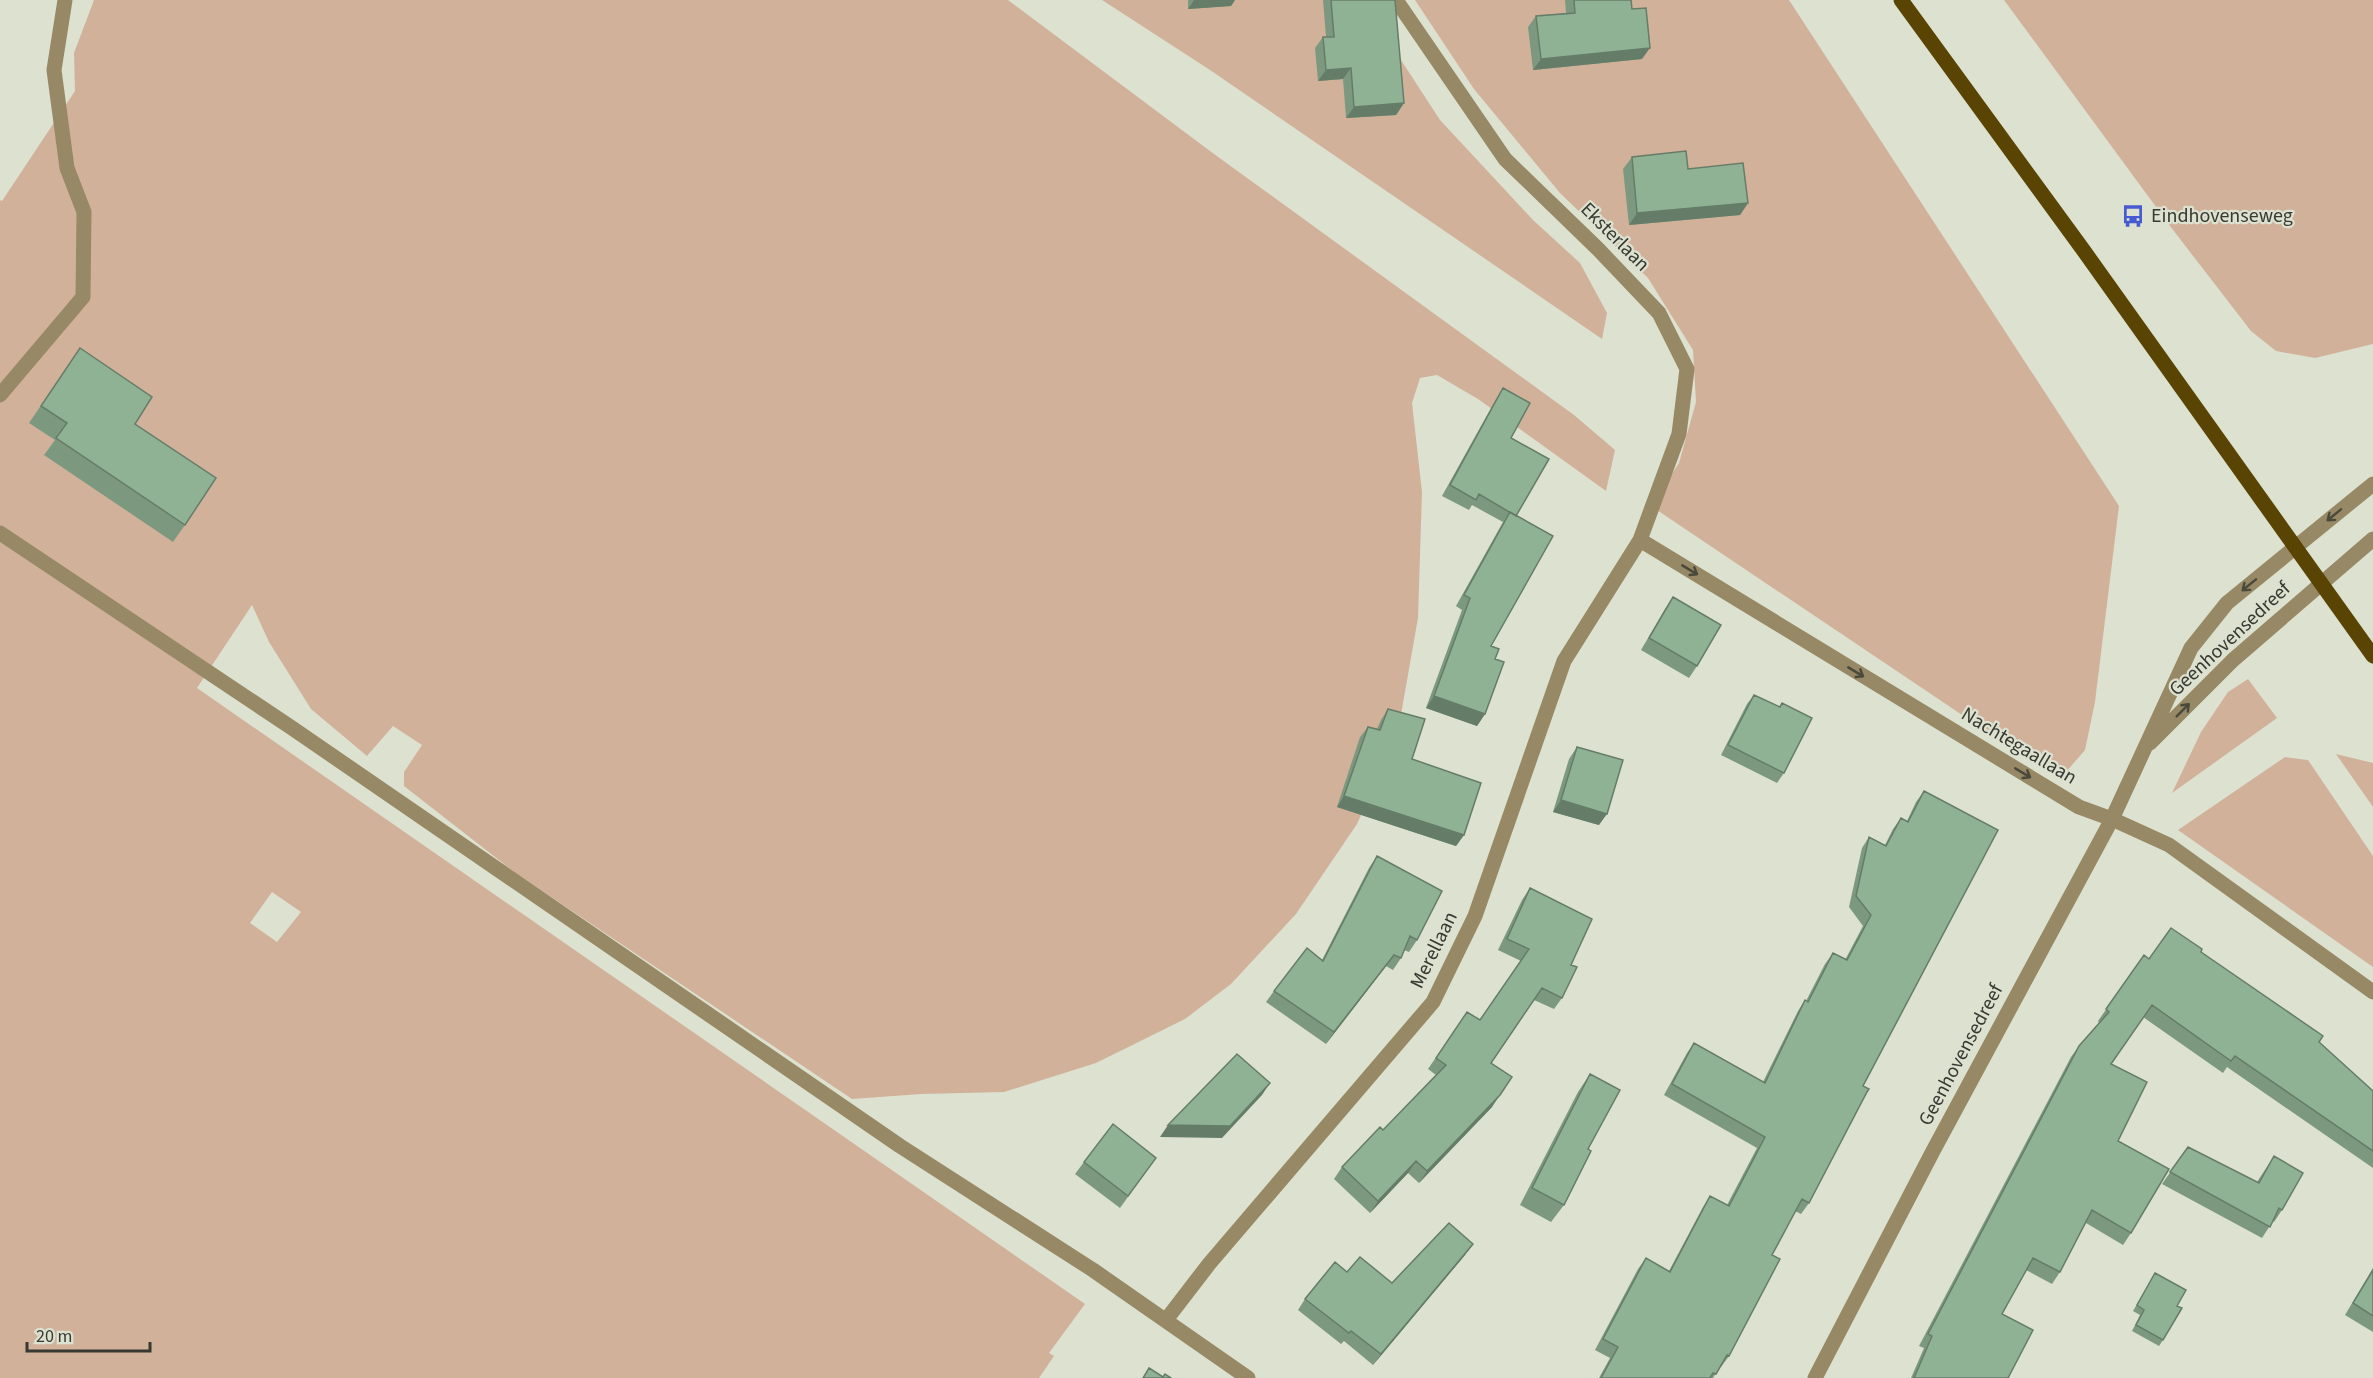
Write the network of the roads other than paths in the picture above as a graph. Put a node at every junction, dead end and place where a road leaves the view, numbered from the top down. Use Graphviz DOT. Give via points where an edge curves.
graph roads {
  1 [pos="65,0"];
  2 [pos="1396,0"];
  3 [pos="1901,0"];
  4 [pos="0,395"];
  5 [pos="2373,483"];
  6 [pos="0,533"];
  7 [pos="2373,539"];
  8 [pos="1640,540"];
  9 [pos="2295,548"];
  10 [pos="2322,584"];
  11 [pos="2373,656"];
  12 [pos="2141,751"];
  13 [pos="2112,819"];
  14 [pos="2373,992"];
  15 [pos="1166,1320"];
  16 [pos="1248,1378"];
  17 [pos="1815,1378"];
  1 -- 4 [label="street" via="54,70 67,168 84,212 82,297"];
  2 -- 8 [label="street, Eksterlaan" via="1504,159 1659,314 1687,369 1678,434"];
  3 -- 9 [label="main road"];
  5 -- 9 [label="street, Geenhovensedreef, one-way"];
  6 -- 15 [label="street" via="292,728 900,1146"];
  7 -- 10 [label="street, Geenhovensedreef"];
  8 -- 13 [label="street, Nachtegaallaan, one-way" via="2079,807"];
  8 -- 15 [label="street, Merellaan" via="1564,661 1474,916 1433,1002"];
  9 -- 10 [label="main road"];
  9 -- 12 [label="street, Geenhovensedreef, one-way" via="2227,603 2191,648"];
  10 -- 11 [label="main road"];
  12 -- 10 [label="street, Geenhovensedreef, one-way" via="2233,660"];
  12 -- 13 [label="street, Geenhovensedreef"];
  13 -- 14 [label="street, Nachtegaallaan" via="2169,845"];
  13 -- 17 [label="street, Geenhovensedreef"];
  15 -- 16 [label="street"];
}
